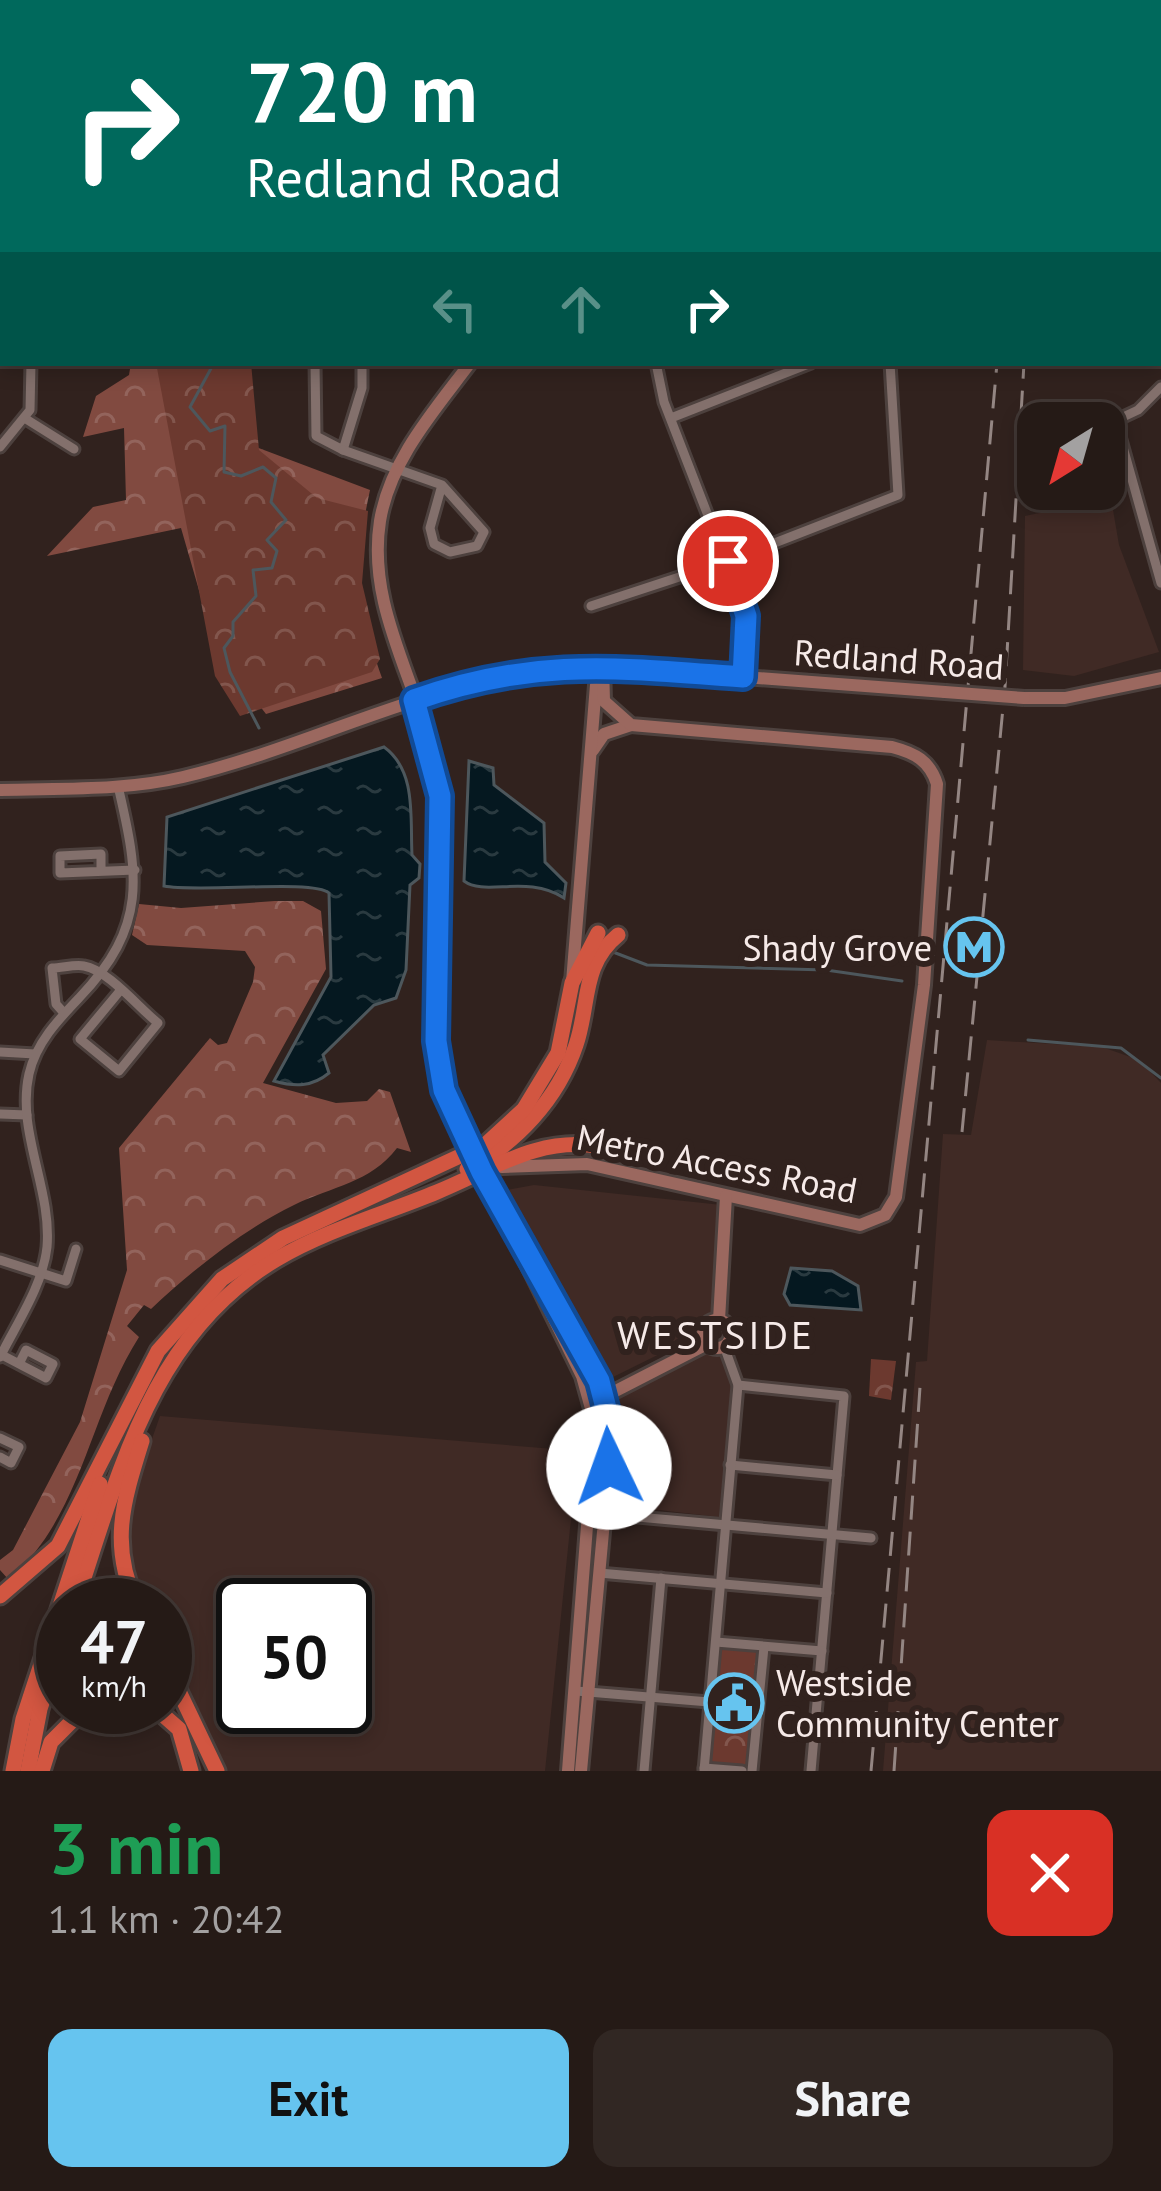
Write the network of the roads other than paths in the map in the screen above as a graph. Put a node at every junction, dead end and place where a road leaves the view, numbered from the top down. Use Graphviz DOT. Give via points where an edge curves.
graph roads {
  1 [pos="31,366"];
  2 [pos="315,366"];
  3 [pos="362,366"];
  4 [pos="468,366"];
  5 [pos="657,366"];
  6 [pos="803,366"];
  7 [pos="890,366"];
  8 [pos="1161,387"];
  9 [pos="1125,416"];
  10 [pos="671,418"];
  11 [pos="26,419"];
  12 [pos="0,447"];
  13 [pos="74,449"];
  14 [pos="343,450"];
  15 [pos="398,469"];
  16 [pos="1125,471"];
  17 [pos="442,485"];
  18 [pos="728,561"];
  19 [pos="1161,583"];
  20 [pos="591,605"];
  21 [pos="600,666"];
  22 [pos="743,677"];
  23 [pos="1161,678"];
  24 [pos="414,700"];
  25 [pos="631,725"];
  26 [pos="590,756"];
  27 [pos="118,786"];
  28 [pos="0,790"];
  29 [pos="135,870"];
  30 [pos="101,872"];
  31 [pos="598,934"];
  32 [pos="618,935"];
  33 [pos="100,976"];
  34 [pos="572,983"];
  35 [pos="119,992"];
  36 [pos="64,1013"];
  37 [pos="0,1052"];
  38 [pos="35,1054"];
  39 [pos="0,1114"];
  40 [pos="27,1115"];
  41 [pos="601,1148"];
  42 [pos="489,1170"];
  43 [pos="726,1196"];
  44 [pos="745,1199"];
  45 [pos="727,1219"];
  46 [pos="328,1234"];
  47 [pos="76,1250"];
  48 [pos="0,1260"];
  49 [pos="42,1273"];
  50 [pos="719,1319"];
  51 [pos="202,1321"];
  52 [pos="705,1341"];
  53 [pos="724,1346"];
  54 [pos="0,1355"];
  55 [pos="19,1364"];
  56 [pos="738,1385"];
  57 [pos="597,1400"];
  58 [pos="123,1419"];
  59 [pos="0,1438"];
  60 [pos="0,1457"];
  61 [pos="730,1466"];
  62 [pos="837,1475"];
  63 [pos="604,1514"];
  64 [pos="725,1524"];
  65 [pos="832,1534"];
  66 [pos="871,1538"];
  67 [pos="599,1573"];
  68 [pos="84,1578"];
  69 [pos="127,1578"];
  70 [pos="661,1578"];
  71 [pos="720,1584"];
  72 [pos="827,1594"];
  73 [pos="0,1596"];
  74 [pos="716,1642"];
  75 [pos="764,1647"];
  76 [pos="822,1651"];
  77 [pos="582,1692"];
  78 [pos="651,1697"];
  79 [pos="710,1702"];
  80 [pos="192,1720"];
  81 [pos="36,1730"];
  82 [pos="59,1734"];
  83 [pos="180,1734"];
  84 [pos="214,1767"];
  85 [pos="704,1769"];
  86 [pos="13,1771"];
  87 [pos="28,1771"];
  88 [pos="42,1771"];
  89 [pos="191,1771"];
  90 [pos="568,1771"];
  91 [pos="581,1771"];
  92 [pos="644,1771"];
  93 [pos="742,1771"];
  94 [pos="752,1771"];
  95 [pos="811,1771"];
  1 -- 11 [label="street"];
  2 -- 14 [label="street" via="316,436"];
  3 -- 14 [label="street"];
  4 -- 15 [label="main road"];
  5 -- 10 [label="street"];
  6 -- 10 [label="street"];
  7 -- 18 [label="street" via="898,495"];
  8 -- 9 [label="street"];
  10 -- 18 [label="street"];
  11 -- 12 [label="street"];
  11 -- 13 [label="street"];
  14 -- 15 [label="street"];
  15 -- 17 [label="street"];
  15 -- 24 [label="main road" via="380,518 378,556"];
  16 -- 19 [label="street"];
  17 -- 17 [label="street" via="484,532 477,546 450,552 434,544 430,528"];
  18 -- 20 [label="street"];
  18 -- 22 [label="street" via="746,616"];
  21 -- 22 [label="main road, Redland Road"];
  21 -- 24 [label="main road, Redland Road" via="500,674"];
  21 -- 25 [label="main road" via="604,701"];
  21 -- 26 [label="main road, Metro Access Road"];
  22 -- 23 [label="main road, Redland Road, bridge" via="1024,698"];
  24 -- 27 [label="main road, Redland Road" via="236,762"];
  24 -- 57 [label="main road, bridge" via="440,796 438,1062 499,1216"];
  25 -- 26 [label="main road" via="604,734"];
  25 -- 44 [label="main road, Metro Access Road" via="892,747 922,759 937,784 924,985 892,1205 860,1225"];
  26 -- 34 [label="main road, Metro Access Road"];
  27 -- 28 [label="main road, Redland Road"];
  27 -- 29 [label="street"];
  29 -- 30 [label="street"];
  29 -- 33 [label="street" via="124,940"];
  30 -- 30 [label="street" via="60,873 59,856 100,854"];
  31 -- 34 [label="highway"];
  32 -- 46 [label="highway" via="592,964 560,1081 517,1135 485,1160"];
  33 -- 35 [label="street"];
  33 -- 36 [label="street"];
  33 -- 36 [label="street" via="86,966 52,968"];
  34 -- 58 [label="highway, Metro Access Road" via="554,1064 499,1134 294,1232 222,1279 170,1333"];
  35 -- 35 [label="street" via="158,1023 118,1071 80,1039"];
  36 -- 38 [label="street"];
  37 -- 38 [label="street"];
  38 -- 40 [label="street"];
  39 -- 40 [label="street"];
  40 -- 49 [label="street" via="48,1230"];
  41 -- 42 [label="highway" via="555,1144"];
  42 -- 43 [label="main road, Metro Access Road" via="571,1162"];
  42 -- 46 [label="highway, Metro Access Road"];
  43 -- 44 [label="main road, Metro Access Road"];
  43 -- 45 [label="main road"];
  44 -- 45 [label="main road"];
  45 -- 50 [label="main road"];
  46 -- 51 [label="highway, Metro Access Road" via="254,1274"];
  47 -- 49 [label="street" via="66,1280"];
  48 -- 49 [label="street"];
  49 -- 54 [label="street"];
  50 -- 52 [label="main road" via="705,1326"];
  50 -- 53 [label="main road" via="731,1333"];
  51 -- 68 [label="highway, Metro Access Road" via="144,1406"];
  51 -- 69 [label="highway" via="166,1380 123,1500 117,1531"];
  52 -- 53 [label="main road"];
  52 -- 57 [label="main road"];
  53 -- 56 [label="street"];
  54 -- 55 [label="street"];
  56 -- 61 [label="street"];
  56 -- 62 [label="street" via="844,1396"];
  57 -- 63 [label="main road" via="609,1432"];
  57 -- 77 [label="main road"];
  58 -- 73 [label="highway" via="58,1546"];
  58 -- 86 [label="highway"];
  59 -- 60 [label="street" via="19,1447 11,1463"];
  61 -- 62 [label="street"];
  61 -- 64 [label="street"];
  62 -- 65 [label="street"];
  63 -- 64 [label="street"];
  63 -- 67 [label="main road"];
  64 -- 65 [label="street"];
  64 -- 71 [label="street"];
  65 -- 66 [label="street"];
  65 -- 72 [label="street"];
  67 -- 70 [label="street"];
  67 -- 77 [label="main road"];
  70 -- 71 [label="street"];
  70 -- 78 [label="street"];
  71 -- 72 [label="street"];
  71 -- 74 [label="street"];
  72 -- 76 [label="street"];
  74 -- 75 [label="street"];
  74 -- 79 [label="street"];
  75 -- 76 [label="street"];
  75 -- 94 [label="street"];
  76 -- 95 [label="street"];
  77 -- 78 [label="street"];
  77 -- 90 [label="main road"];
  77 -- 91 [label="main road"];
  78 -- 79 [label="street"];
  78 -- 92 [label="street"];
  79 -- 85 [label="street"];
  80 -- 84 [label="highway"];
  81 -- 87 [label="highway"];
  82 -- 88 [label="highway"];
  83 -- 89 [label="highway"];
  85 -- 93 [label="street"];
}
